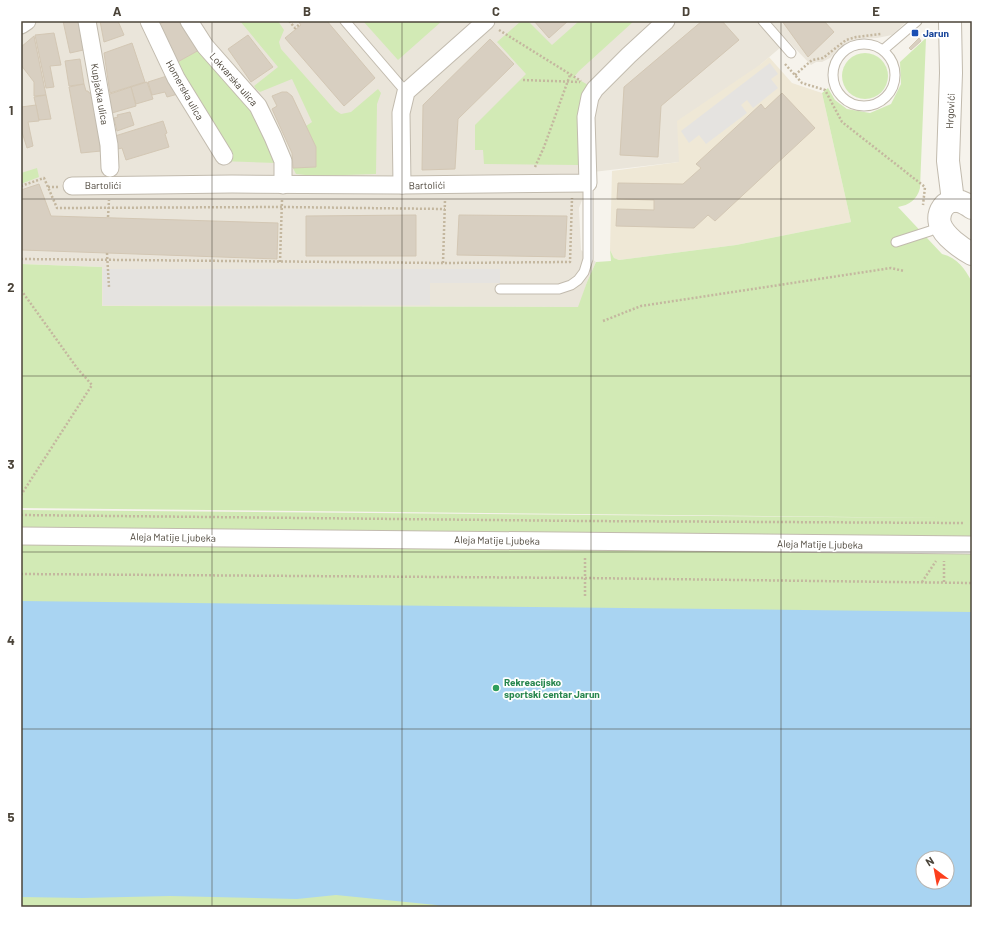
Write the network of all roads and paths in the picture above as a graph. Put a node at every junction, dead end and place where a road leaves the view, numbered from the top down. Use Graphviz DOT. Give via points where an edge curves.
graph roads {
  1 [pos="27,21"];
  2 [pos="87,21"];
  3 [pos="149,21"];
  4 [pos="189,21"];
  5 [pos="289,21"];
  6 [pos="345,21"];
  7 [pos="486,21"];
  8 [pos="666,21"];
  9 [pos="763,21"];
  10 [pos="917,21"];
  11 [pos="950,21"];
  12 [pos="300,24"];
  13 [pos="21,25"];
  14 [pos="887,34"];
  15 [pos="883,50"];
  16 [pos="791,54"];
  17 [pos="782,60"];
  18 [pos="570,75"];
  19 [pos="795,76"];
  20 [pos="523,80"];
  21 [pos="568,81"];
  22 [pos="406,92"];
  23 [pos="224,156"];
  24 [pos="110,168"];
  25 [pos="580,183"];
  26 [pos="527,184"];
  27 [pos="283,185"];
  28 [pos="402,185"];
  29 [pos="446,185"];
  30 [pos="21,186"];
  31 [pos="72,186"];
  32 [pos="925,187"];
  33 [pos="962,205"];
  34 [pos="282,207"];
  35 [pos="445,209"];
  36 [pos="941,226"];
  37 [pos="896,242"];
  38 [pos="107,253"];
  39 [pos="972,254"];
  40 [pos="21,259"];
  41 [pos="108,260"];
  42 [pos="280,262"];
  43 [pos="444,263"];
  44 [pos="904,271"];
  45 [pos="109,286"];
  46 [pos="500,289"];
  47 [pos="21,290"];
  48 [pos="603,321"];
  49 [pos="21,495"];
  50 [pos="21,515"];
  51 [pos="944,522"];
  52 [pos="963,523"];
  53 [pos="944,527"];
  54 [pos="21,536"];
  55 [pos="972,545"];
  56 [pos="939,555"];
  57 [pos="585,557"];
  58 [pos="944,560"];
  59 [pos="21,574"];
  60 [pos="585,578"];
  61 [pos="922,582"];
  62 [pos="944,582"];
  63 [pos="972,583"];
  64 [pos="585,596"];
  1 -- 13 [label="street"];
  2 -- 24 [label="street, Kupjačka ulica" via="109,144"];
  3 -- 23 [label="street, Homerska ulica" via="176,78"];
  4 -- 27 [label="street, Lokvarska ulica" via="205,46 258,106 283,161"];
  5 -- 12 [label="path" via="295,28"];
  6 -- 22 [label="lane"];
  7 -- 18 [label="path"];
  7 -- 22 [label="street"];
  8 -- 25 [label="street" via="629,55 590,97"];
  9 -- 16 [label="lane"];
  10 -- 15 [label="lane"];
  11 -- 33 [label="street, Hrgovići" via="952,73 948,161"];
  14 -- 19 [label="path" via="846,40 823,58 812,60"];
  15 -- 15 [label="lane" via="861,45 848,49 841,55 836,63 834,81 842,98 851,104 871,106 888,96 894,87 896,77 890,57"];
  17 -- 19 [label="path"];
  18 -- 21 [label="path"];
  18 -- 21 [label="path" via="582,82"];
  19 -- 32 [label="path" via="802,83 825,90 842,122"];
  20 -- 21 [label="path"];
  21 -- 26 [label="path" via="544,147"];
  22 -- 28 [label="street" via="401,113"];
  25 -- 26 [label="street, Bartolići"];
  25 -- 43 [label="path" via="570,262"];
  25 -- 46 [label="lane" via="588,260 578,280 559,289"];
  26 -- 29 [label="street, Bartolići"];
  27 -- 28 [label="street, Bartolići"];
  27 -- 31 [label="street, Bartolići"];
  27 -- 34 [label="path"];
  28 -- 29 [label="street, Bartolići"];
  29 -- 35 [label="path"];
  30 -- 34 [label="path" via="44,178 57,208"];
  33 -- 36 [label="street" via="947,203 940,213"];
  34 -- 35 [label="path"];
  34 -- 42 [label="path"];
  35 -- 43 [label="path"];
  36 -- 37 [label="lane"];
  36 -- 39 [label="street" via="964,250"];
  38 -- 41 [label="path"];
  40 -- 41 [label="path"];
  41 -- 42 [label="path"];
  41 -- 45 [label="path"];
  42 -- 43 [label="path"];
  44 -- 48 [label="path" via="891,268 641,306"];
  47 -- 49 [label="path" via="77,368 92,384"];
  50 -- 51 [label="path"];
  51 -- 52 [label="path"];
  51 -- 53 [label="path"];
  54 -- 55 [label="street, Aleja Matije Ljubeka"];
  56 -- 61 [label="path"];
  57 -- 60 [label="path"];
  58 -- 62 [label="path"];
  59 -- 60 [label="path"];
  60 -- 61 [label="path"];
  60 -- 64 [label="path"];
  61 -- 62 [label="path"];
  62 -- 63 [label="path"];
}
